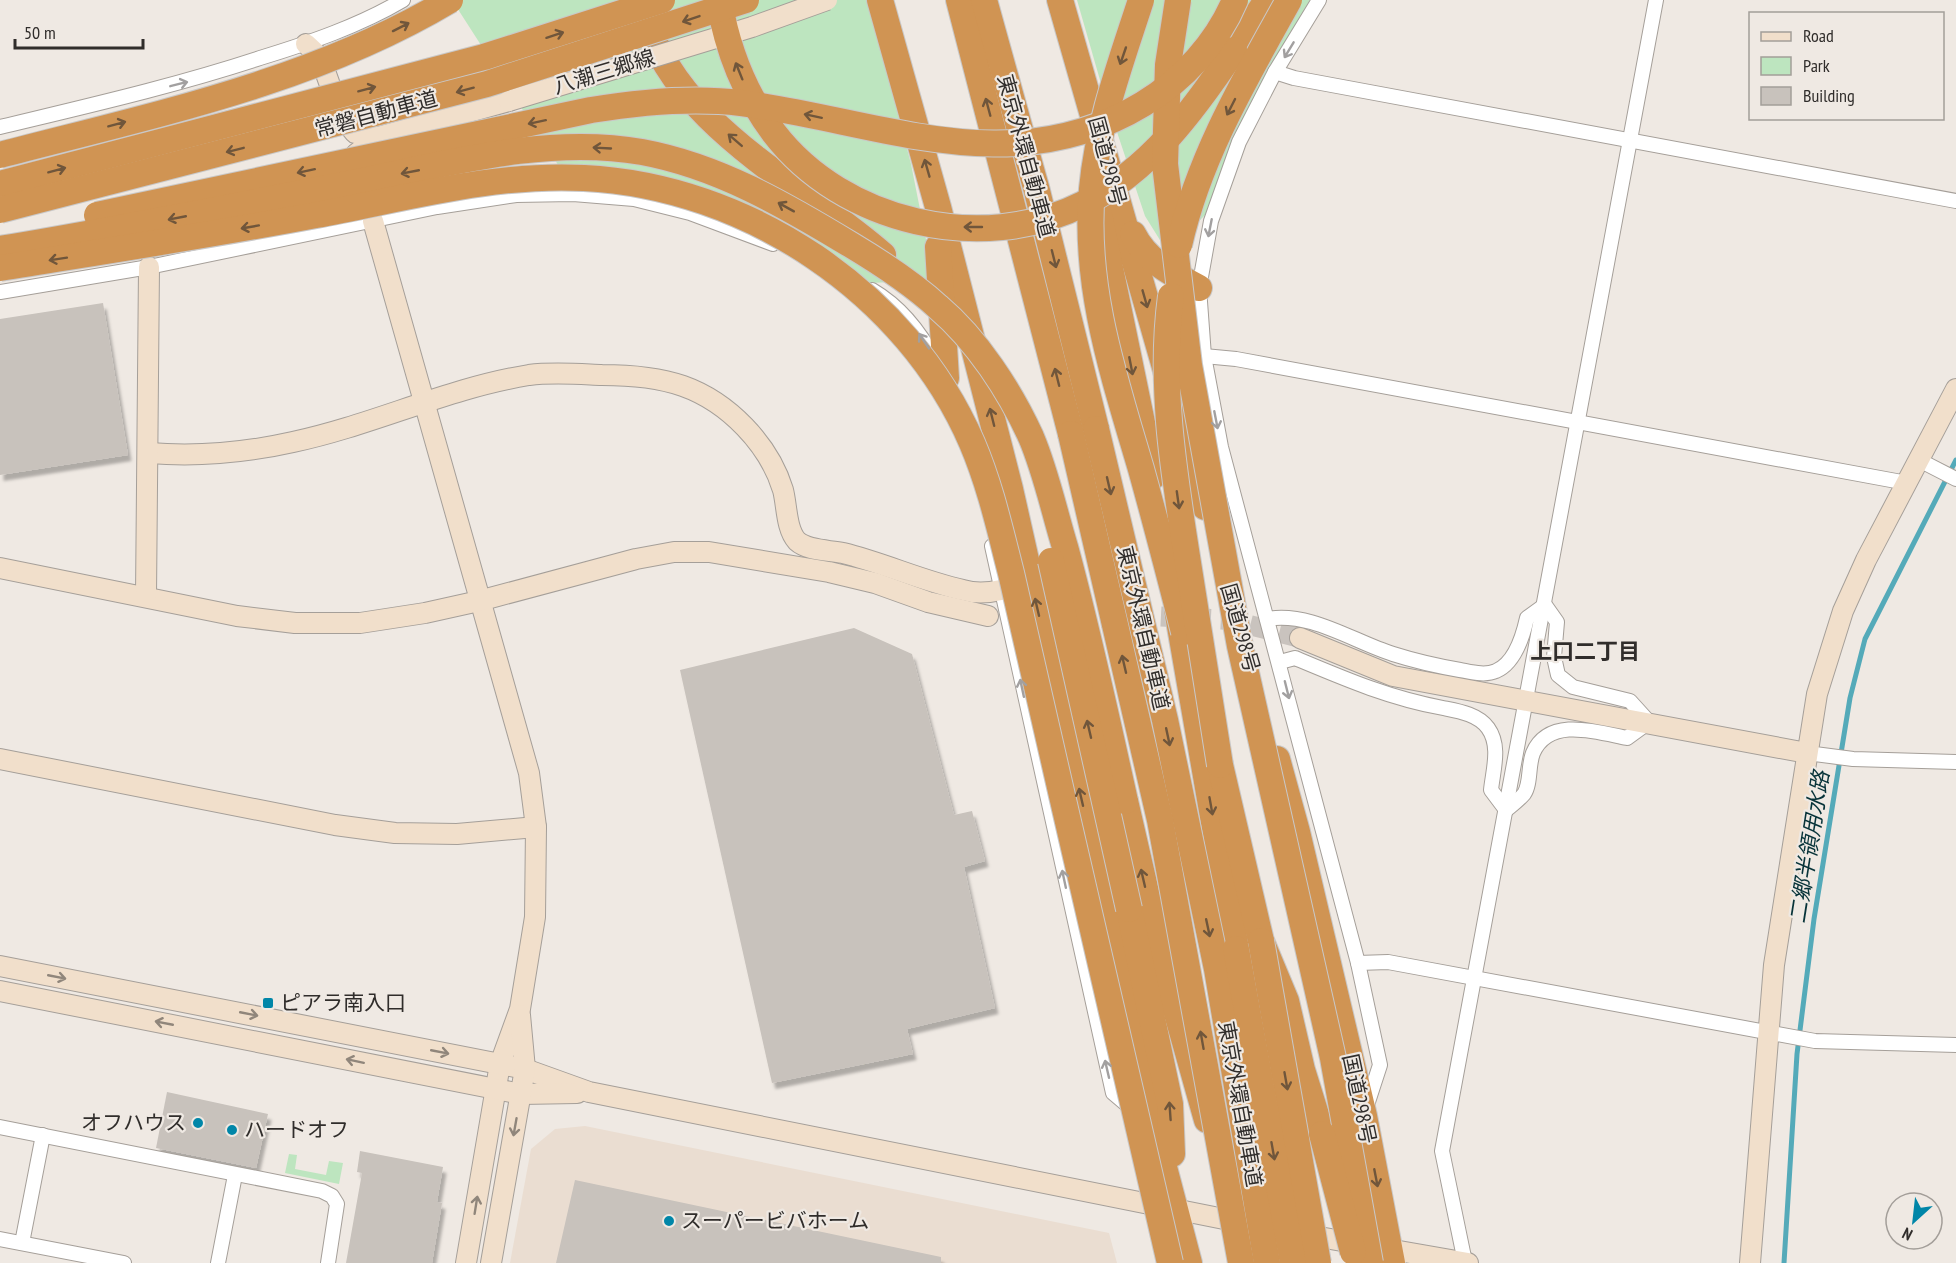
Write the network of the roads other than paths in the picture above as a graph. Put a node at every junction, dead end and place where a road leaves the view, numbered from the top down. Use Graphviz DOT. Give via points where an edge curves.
graph roads {
  1 [pos="404,0"];
  2 [pos="450,0"];
  3 [pos="641,0"];
  4 [pos="662,0"];
  5 [pos="719,0"];
  6 [pos="746,0"];
  7 [pos="827,0"];
  8 [pos="880,0"];
  9 [pos="959,0"];
  10 [pos="984,0"];
  11 [pos="1059,0"];
  12 [pos="1141,0"];
  13 [pos="1178,0"];
  14 [pos="1235,0"];
  15 [pos="1267,0"];
  16 [pos="1289,0"];
  17 [pos="1319,0"];
  18 [pos="1656,0"];
  19 [pos="306,44"];
  20 [pos="1275,72"];
  21 [pos="0,127"];
  22 [pos="378,137"];
  23 [pos="1630,140"];
  24 [pos="0,155"];
  25 [pos="0,184"];
  26 [pos="1956,201"];
  27 [pos="938,207"];
  28 [pos="1119,207"];
  29 [pos="0,210"];
  30 [pos="373,221"];
  31 [pos="332,228"];
  32 [pos="0,236"];
  33 [pos="0,249"];
  34 [pos="149,267"];
  35 [pos="0,268"];
  36 [pos="1199,288"];
  37 [pos="0,292"];
  38 [pos="940,308"];
  39 [pos="968,339"];
  40 [pos="1204,356"];
  41 [pos="946,378"];
  42 [pos="1956,389"];
  43 [pos="426,403"];
  44 [pos="1577,423"];
  45 [pos="1084,431"];
  46 [pos="149,453"];
  47 [pos="1919,460"];
  48 [pos="1956,479"];
  49 [pos="1907,483"];
  50 [pos="0,568"];
  51 [pos="1001,590"];
  52 [pos="147,596"];
  53 [pos="479,601"];
  54 [pos="1545,605"];
  55 [pos="988,616"];
  56 [pos="1268,620"];
  57 [pos="1300,638"];
  58 [pos="1280,662"];
  59 [pos="1527,703"];
  60 [pos="1649,722"];
  61 [pos="1807,753"];
  62 [pos="0,759"];
  63 [pos="1956,762"];
  64 [pos="1220,765"];
  65 [pos="1506,810"];
  66 [pos="536,827"];
  67 [pos="1261,940"];
  68 [pos="1358,963"];
  69 [pos="0,966"];
  70 [pos="1476,978"];
  71 [pos="0,991"];
  72 [pos="520,1009"];
  73 [pos="1767,1034"];
  74 [pos="1956,1045"];
  75 [pos="500,1064"];
  76 [pos="525,1070"];
  77 [pos="495,1090"];
  78 [pos="588,1092"];
  79 [pos="521,1094"];
  80 [pos="1364,1116"];
  81 [pos="0,1127"];
  82 [pos="1154,1129"];
  83 [pos="43,1135"];
  84 [pos="235,1175"];
  85 [pos="1226,1177"];
  86 [pos="1175,1205"];
  87 [pos="0,1239"];
  88 [pos="22,1244"];
  89 [pos="1384,1259"];
  90 [pos="124,1263"];
  91 [pos="218,1263"];
  92 [pos="328,1263"];
  93 [pos="466,1263"];
  94 [pos="491,1263"];
  95 [pos="1170,1263"];
  96 [pos="1189,1263"];
  97 [pos="1241,1263"];
  98 [pos="1267,1263"];
  99 [pos="1293,1263"];
  100 [pos="1318,1263"];
  101 [pos="1356,1263"];
  102 [pos="1466,1263"];
  103 [pos="1750,1263"];
  1 -- 19 [label="street"];
  24 -- 2 [label="highway, one-way, bridge" via="191,105 311,65 394,31"];
  38 -- 3 [label="highway, one-way, bridge" via="878,250 746,150 703,111 657,46"];
  25 -- 4 [label="highway, 常磐自動車道, one-way, bridge" via="484,57"];
  15 -- 5 [label="highway, one-way, bridge" via="1191,112 1137,168 1103,193 1058,214 982,228 931,224 897,216 854,198 808,167 775,133 749,94 731,50"];
  6 -- 29 [label="highway, 常磐自動車道, one-way, bridge" via="487,84"];
  7 -- 22 [label="street, 八潮三郷線, bridge" via="752,27"];
  27 -- 8 [label="highway, one-way"];
  45 -- 9 [label="highway, 東京外環自動車道, one-way"];
  10 -- 45 [label="highway, 東京外環自動車道, one-way" via="1037,191"];
  11 -- 28 [label="highway, 国道298号"];
  11 -- 99 [label="highway, one-way, bridge" via="1062,44 1158,498"];
  12 -- 64 [label="highway, one-way, bridge" via="1098,143 1091,212 1094,283 1117,391"];
  13 -- 89 [label="highway, bridge" via="1168,65 1165,164 1189,365 1240,646 1333,1058"];
  14 -- 32 [label="highway, one-way, bridge" via="1199,58 1154,98 1093,129 1031,143 940,141 738,103 628,104"];
  16 -- 64 [label="highway, one-way, bridge" via="1220,128 1191,200 1177,254 1166,332 1169,425 1178,502"];
  17 -- 20 [label="street, one-way"];
  18 -- 23 [label="street"];
  21 -- 19 [label="street, one-way" via="189,81"];
  19 -- 22 [label="street" via="320,57 341,116 355,133"];
  20 -- 23 [label="street"];
  20 -- 36 [label="street, one-way" via="1239,142 1211,220"];
  22 -- 31 [label="street, 八潮三郷線" via="356,154"];
  23 -- 26 [label="street"];
  23 -- 44 [label="street"];
  27 -- 41 [label="highway"];
  82 -- 27 [label="highway, one-way" via="1010,489"];
  28 -- 36 [label="highway" via="1149,257"];
  28 -- 80 [label="highway, 国道298号, one-way" via="1297,832"];
  30 -- 31 [label="street"];
  41 -- 30 [label="street, one-way" via="913,326 876,292 774,244 663,205 601,195 516,195"];
  30 -- 43 [label="street"];
  31 -- 34 [label="street"];
  38 -- 33 [label="highway, one-way, bridge" via="854,247 739,183 689,163 612,149 527,150"];
  34 -- 37 [label="street"];
  34 -- 46 [label="street"];
  95 -- 35 [label="highway, one-way, bridge" via="1017,597 982,468 959,417 927,368 889,322 847,282 799,246 710,203 629,183 556,177 492,182"];
  36 -- 40 [label="street"];
  38 -- 39 [label="highway, bridge"];
  85 -- 39 [label="highway, one-way, bridge" via="1196,1089 1160,953 1081,606 1046,479 1022,419"];
  86 -- 39 [label="highway, one-way, bridge" via="1170,1104 1029,459 1007,403"];
  40 -- 44 [label="street" via="1236,358"];
  40 -- 56 [label="street, one-way" via="1221,447"];
  41 -- 51 [label="street" via="978,477"];
  42 -- 47 [label="street"];
  43 -- 46 [label="street" via="295,442 240,452 192,456"];
  43 -- 51 [label="street" via="532,375 612,375 684,386 717,403 758,442 783,489 790,529 797,540 808,547 879,562 964,591"];
  43 -- 53 [label="street"];
  44 -- 49 [label="street"];
  44 -- 54 [label="street"];
  85 -- 45 [label="highway, 東京外環自動車道, one-way, bridge"];
  45 -- 98 [label="highway, 東京外環自動車道, one-way, bridge" via="1165,720 1212,946"];
  46 -- 52 [label="street"];
  47 -- 48 [label="street"];
  47 -- 49 [label="street"];
  49 -- 61 [label="street" via="1843,611 1817,694"];
  50 -- 52 [label="street"];
  82 -- 51 [label="street, one-way" via="1113,1093"];
  52 -- 53 [label="street" via="237,616 295,623 360,622"];
  53 -- 55 [label="street" via="636,559 674,552 709,552 829,572"];
  53 -- 66 [label="street" via="529,773"];
  54 -- 56 [label="street" via="1527,618 1509,661 1490,673 1393,654 1284,616"];
  54 -- 59 [label="street"];
  54 -- 60 [label="street" via="1557,622 1554,657 1558,675 1573,687 1630,701"];
  56 -- 58 [label="street"];
  57 -- 59 [label="street" via="1393,676"];
  58 -- 65 [label="street" via="1295,658 1389,696 1466,713 1484,723 1496,750 1491,790"];
  58 -- 68 [label="street, one-way"];
  59 -- 60 [label="street"];
  59 -- 65 [label="street"];
  60 -- 61 [label="street"];
  60 -- 65 [label="street" via="1627,738 1581,728 1545,737 1533,753 1525,793"];
  61 -- 63 [label="street" via="1853,759"];
  61 -- 73 [label="street"];
  62 -- 66 [label="street" via="335,825 395,833 457,834"];
  64 -- 67 [label="highway"];
  65 -- 70 [label="street"];
  66 -- 72 [label="street" via="535,916"];
  67 -- 100 [label="highway, one-way, bridge"];
  67 -- 101 [label="highway, bridge" via="1286,1001"];
  68 -- 70 [label="street" via="1388,962"];
  68 -- 80 [label="street" via="1380,1065"];
  69 -- 75 [label="street, one-way"];
  70 -- 73 [label="street"];
  70 -- 102 [label="street" via="1442,1151"];
  77 -- 71 [label="street, one-way"];
  72 -- 75 [label="street"];
  72 -- 76 [label="street"];
  73 -- 74 [label="street" via="1815,1041"];
  73 -- 103 [label="street"];
  75 -- 76 [label="street"];
  75 -- 77 [label="street"];
  76 -- 78 [label="street"];
  76 -- 79 [label="street"];
  77 -- 79 [label="street"];
  93 -- 77 [label="street, one-way"];
  78 -- 79 [label="street"];
  78 -- 86 [label="street"];
  79 -- 94 [label="street, one-way"];
  80 -- 89 [label="highway, 国道298号, one-way"];
  81 -- 83 [label="street"];
  82 -- 86 [label="highway"];
  83 -- 84 [label="street"];
  83 -- 88 [label="street"];
  84 -- 91 [label="street"];
  84 -- 92 [label="street" via="332,1196 337,1204"];
  85 -- 97 [label="highway, 東京外環自動車道, bridge"];
  86 -- 89 [label="street"];
  86 -- 96 [label="highway"];
  87 -- 88 [label="street"];
  88 -- 90 [label="street"];
  89 -- 102 [label="street"];
}
